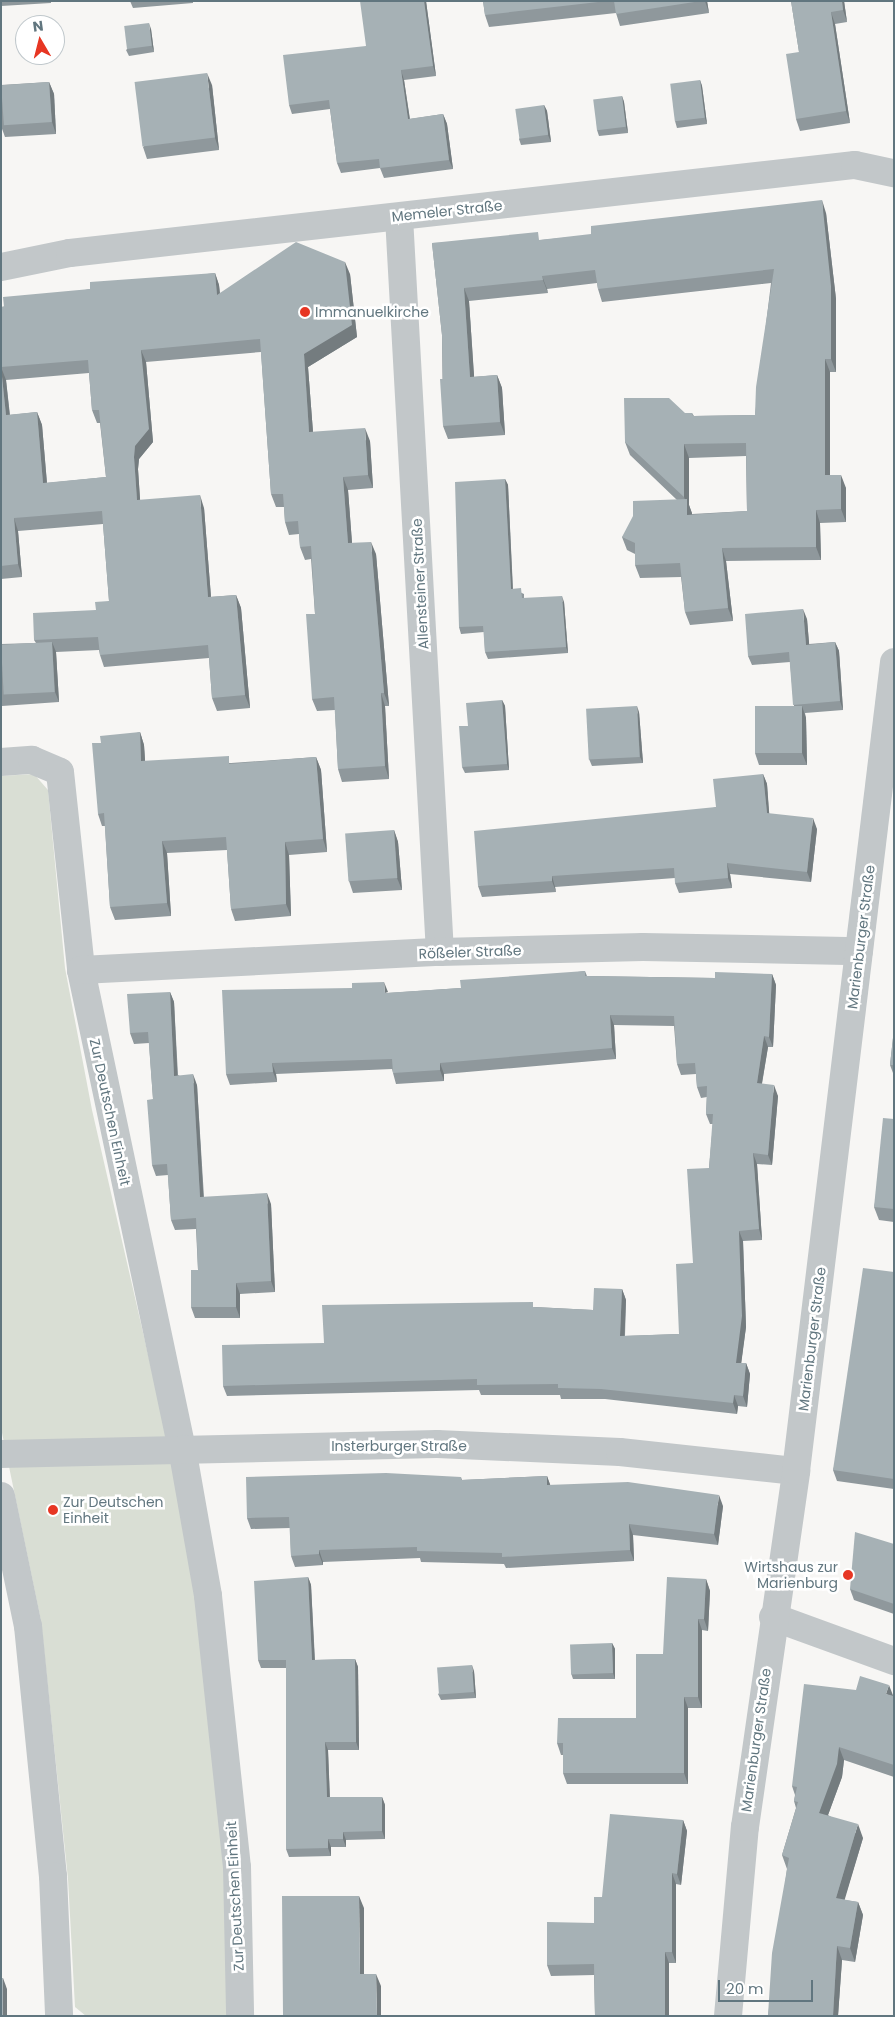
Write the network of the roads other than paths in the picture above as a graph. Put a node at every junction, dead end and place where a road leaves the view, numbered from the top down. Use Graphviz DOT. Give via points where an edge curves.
graph roads {
  1 [pos="894,173"];
  2 [pos="399,217"];
  3 [pos="1,267"];
  4 [pos="894,662"];
  5 [pos="1,762"];
  6 [pos="859,951"];
  7 [pos="440,952"];
  8 [pos="81,970"];
  9 [pos="182,1448"];
  10 [pos="1,1454"];
  11 [pos="796,1471"];
  12 [pos="1,1496"];
  13 [pos="772,1617"];
  14 [pos="894,1661"];
  15 [pos="58,2016"];
  16 [pos="240,2016"];
  17 [pos="728,2016"];
  1 -- 2 [label="street, Memeler Straße" via="855,165"];
  2 -- 3 [label="street, Memeler Straße" via="70,254"];
  2 -- 7 [label="street, Allensteiner Straße"];
  4 -- 6 [label="street, Marienburger Straße"];
  5 -- 8 [label="street, Zur Deutschen Einheit" via="32,760 60,772"];
  6 -- 7 [label="street, Rößeler Straße" via="643,947"];
  6 -- 11 [label="street, Marienburger Straße"];
  7 -- 8 [label="street, Rößeler Straße"];
  8 -- 9 [label="street, Zur Deutschen Einheit"];
  9 -- 10 [label="street, Insterburger Straße"];
  9 -- 11 [label="street, Insterburger Straße" via="437,1444 620,1452"];
  9 -- 16 [label="street, Zur Deutschen Einheit" via="208,1596 236,1867"];
  11 -- 13 [label="street, Marienburger Straße"];
  12 -- 15 [label="street" via="28,1626 53,1876"];
  13 -- 14 [label="street"];
  13 -- 17 [label="street, Marienburger Straße" via="745,1828"];
}
